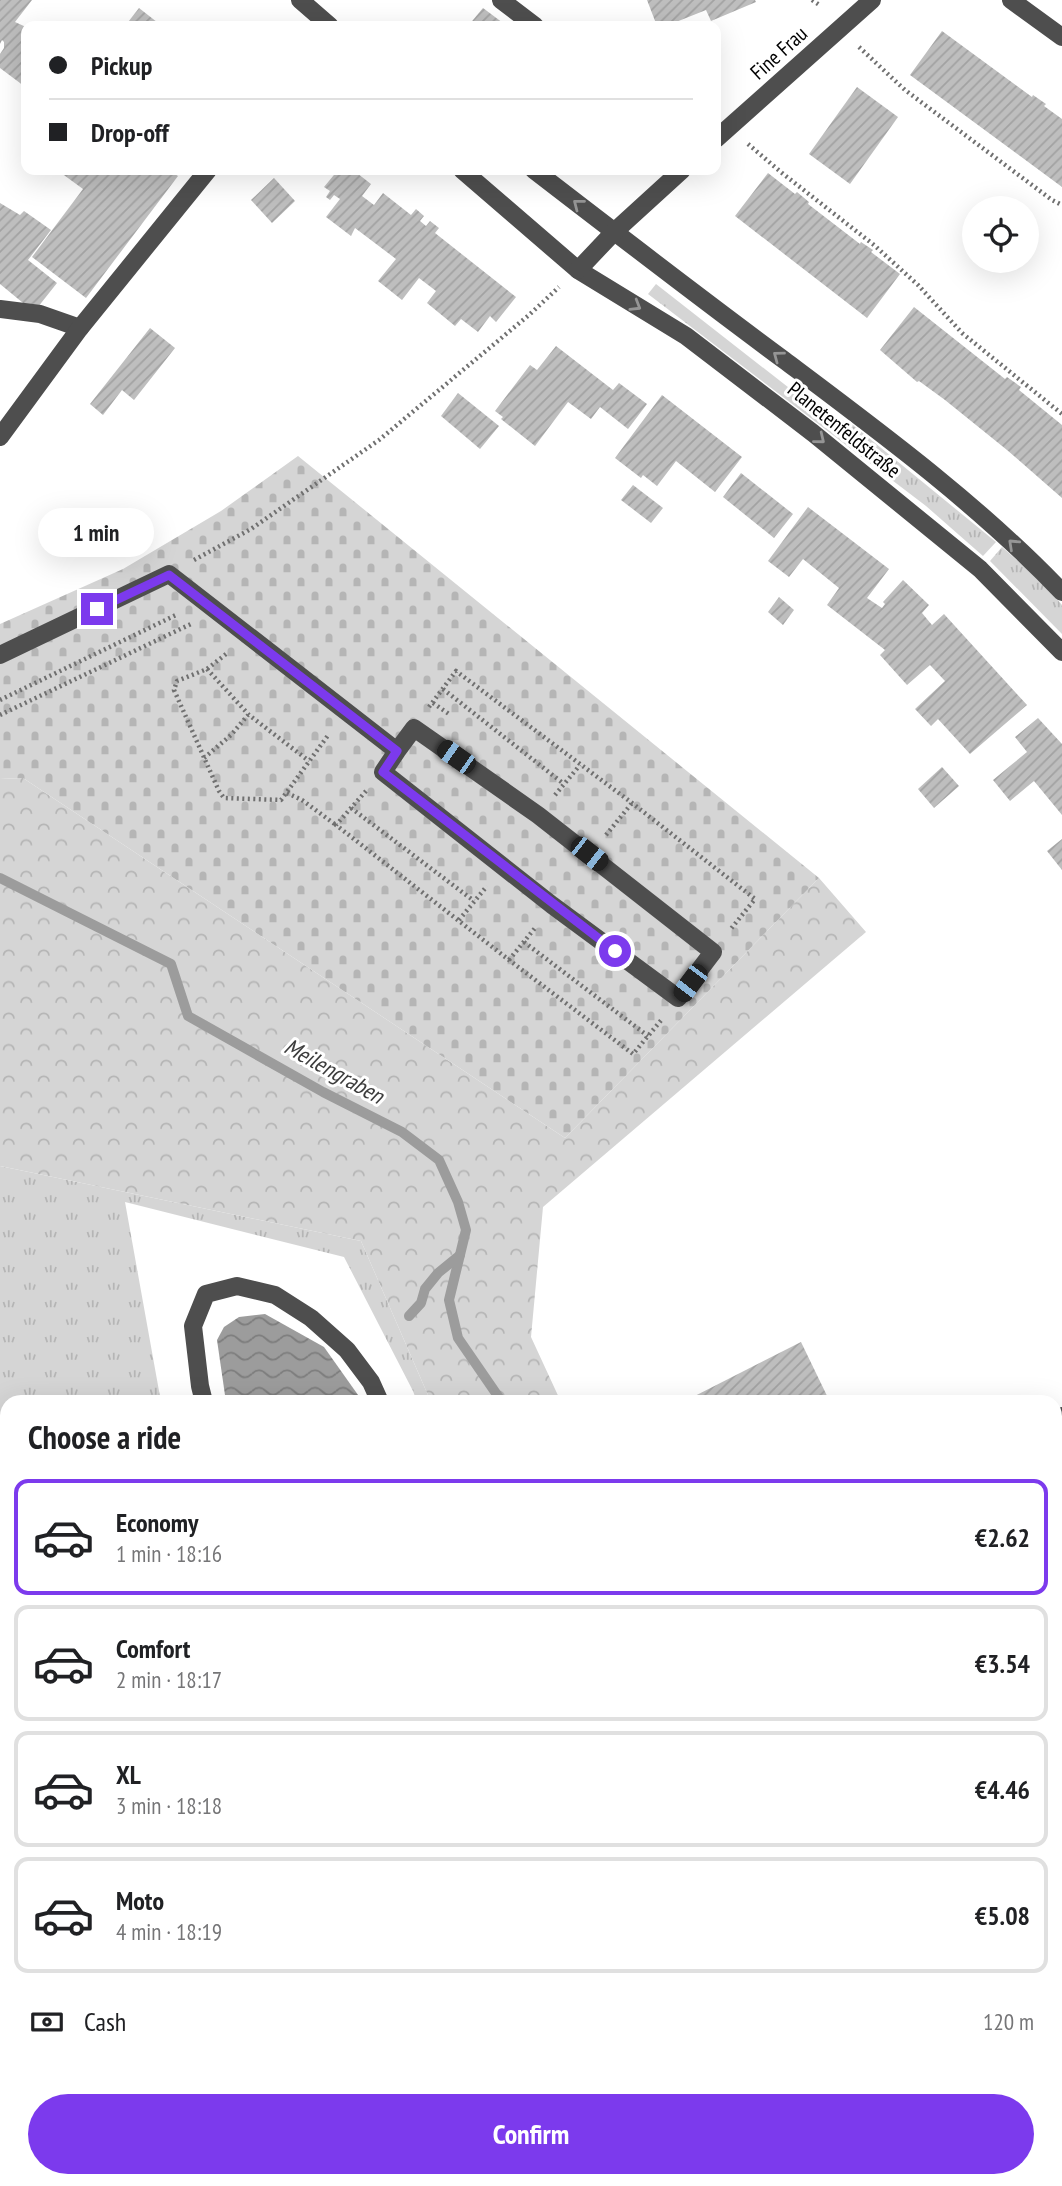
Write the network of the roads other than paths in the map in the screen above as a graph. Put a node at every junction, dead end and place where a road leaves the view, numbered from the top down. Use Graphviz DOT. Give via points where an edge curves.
graph roads {
  1 [pos="300,0"];
  2 [pos="501,0"];
  3 [pos="872,0"];
  4 [pos="1011,0"];
  5 [pos="324,21"];
  6 [pos="528,21"];
  7 [pos="1062,37"];
  8 [pos="722,134"];
  9 [pos="204,175"];
  10 [pos="468,175"];
  11 [pos="540,175"];
  12 [pos="677,175"];
  13 [pos="614,232"];
  14 [pos="578,270"];
  15 [pos="0,309"];
  16 [pos="80,328"];
  17 [pos="0,437"];
  18 [pos="1062,592"];
  19 [pos="1062,652"];
  20 [pos="0,655"];
  21 [pos="397,751"];
  22 [pos="202,1395"];
  23 [pos="377,1395"];
  1 -- 5 [label="street"];
  2 -- 6 [label="street"];
  3 -- 8 [label="street, Fine Frau"];
  4 -- 7 [label="street"];
  9 -- 16 [label="street"];
  10 -- 14 [label="street, Planetenfeldstraße"];
  13 -- 11 [label="street, Planetenfeldstraße, one-way"];
  12 -- 13 [label="street"];
  13 -- 14 [label="street"];
  18 -- 13 [label="street, Planetenfeldstraße, one-way" via="897,445"];
  14 -- 19 [label="street, Planetenfeldstraße, one-way" via="686,336 813,433 980,569"];
  15 -- 16 [label="street" via="40,314"];
  16 -- 17 [label="street"];
  20 -- 21 [label="street" via="169,575"];
  21 -- 21 [label="street" via="383,772 678,998 713,952 538,815 414,728"];
  22 -- 23 [label="street" via="193,1326 206,1294 237,1286 275,1295 312,1318 347,1350"];
}
